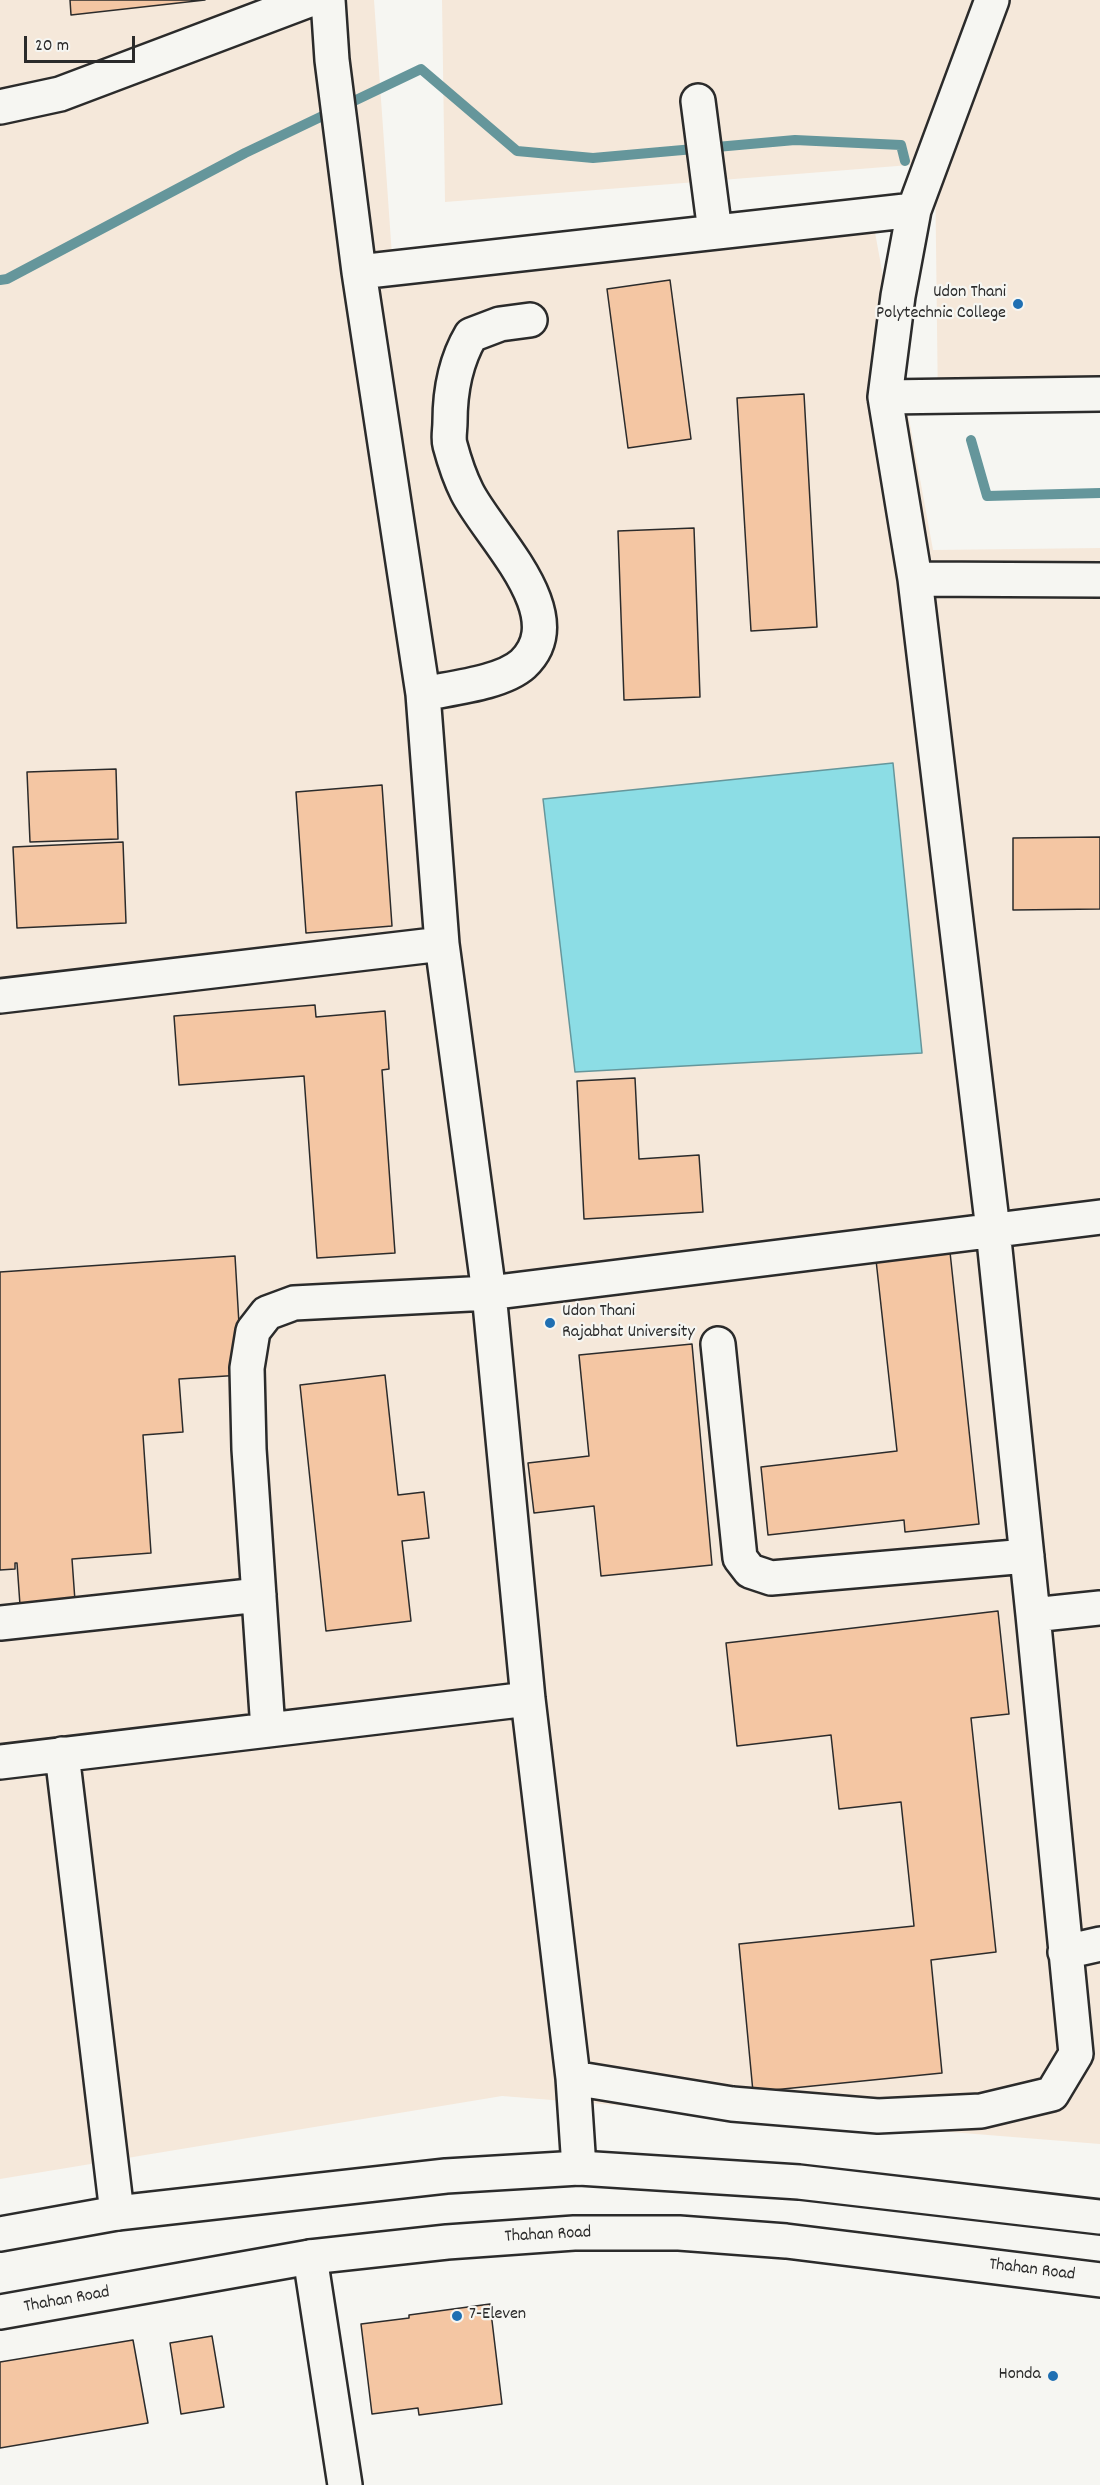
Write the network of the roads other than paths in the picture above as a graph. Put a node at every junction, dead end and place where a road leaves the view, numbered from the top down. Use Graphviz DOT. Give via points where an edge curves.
graph roads {
  1 [pos="309,0"];
  2 [pos="328,0"];
  3 [pos="992,0"];
  4 [pos="0,107"];
  5 [pos="699,112"];
  6 [pos="914,210"];
  7 [pos="715,232"];
  8 [pos="359,272"];
  9 [pos="530,320"];
  10 [pos="1100,394"];
  11 [pos="885,397"];
  12 [pos="915,579"];
  13 [pos="1100,580"];
  14 [pos="423,694"];
  15 [pos="442,944"];
  16 [pos="0,996"];
  17 [pos="1100,1217"];
  18 [pos="993,1230"];
  19 [pos="489,1293"];
  20 [pos="718,1344"];
  21 [pos="1027,1556"];
  22 [pos="259,1595"];
  23 [pos="1100,1608"];
  24 [pos="1033,1615"];
  25 [pos="0,1623"];
  26 [pos="528,1699"];
  27 [pos="268,1730"];
  28 [pos="63,1754"];
  29 [pos="0,1762"];
  30 [pos="1100,1944"];
  31 [pos="1065,1952"];
  32 [pos="573,2078"];
  33 [pos="579,2168"];
  34 [pos="117,2213"];
  35 [pos="1100,2217"];
  36 [pos="0,2234"];
  37 [pos="310,2257"];
  38 [pos="1100,2280"];
  39 [pos="0,2312"];
  40 [pos="345,2485"];
  1 -- 4 [label="main road" via="60,94"];
  2 -- 8 [label="main road"];
  3 -- 6 [label="main road"];
  5 -- 7 [label="main road"];
  6 -- 7 [label="main road"];
  6 -- 11 [label="main road"];
  7 -- 8 [label="main road"];
  8 -- 14 [label="main road"];
  9 -- 14 [label="main road" via="500,324 471,335 460,354 450,396 449,443 467,493 529,586 539,618 537,644 522,664 504,676"];
  10 -- 11 [label="main road"];
  11 -- 12 [label="main road"];
  12 -- 13 [label="main road"];
  12 -- 18 [label="main road"];
  14 -- 15 [label="main road"];
  15 -- 16 [label="main road"];
  15 -- 19 [label="main road"];
  17 -- 18 [label="main road"];
  18 -- 19 [label="main road"];
  18 -- 21 [label="main road"];
  19 -- 22 [label="main road" via="294,1303 267,1313 253,1330 247,1368"];
  19 -- 26 [label="main road"];
  20 -- 21 [label="main road" via="740,1558 750,1571 771,1578"];
  21 -- 24 [label="main road"];
  22 -- 25 [label="main road"];
  22 -- 27 [label="main road"];
  23 -- 24 [label="main road"];
  24 -- 31 [label="main road"];
  26 -- 27 [label="main road"];
  26 -- 32 [label="main road"];
  27 -- 28 [label="main road"];
  28 -- 29 [label="main road"];
  28 -- 34 [label="main road"];
  30 -- 31 [label="main road"];
  31 -- 32 [label="main road" via="1076,2054 1052,2094 981,2111 878,2116 732,2104"];
  32 -- 33 [label="main road"];
  33 -- 34 [label="main road" via="446,2176"];
  33 -- 35 [label="main road" via="799,2182"];
  34 -- 36 [label="main road"];
  37 -- 38 [label="main road, Thahan Road" via="574,2233 679,2233 786,2241"];
  37 -- 39 [label="main road, Thahan Road"];
  37 -- 40 [label="main road"];
}
